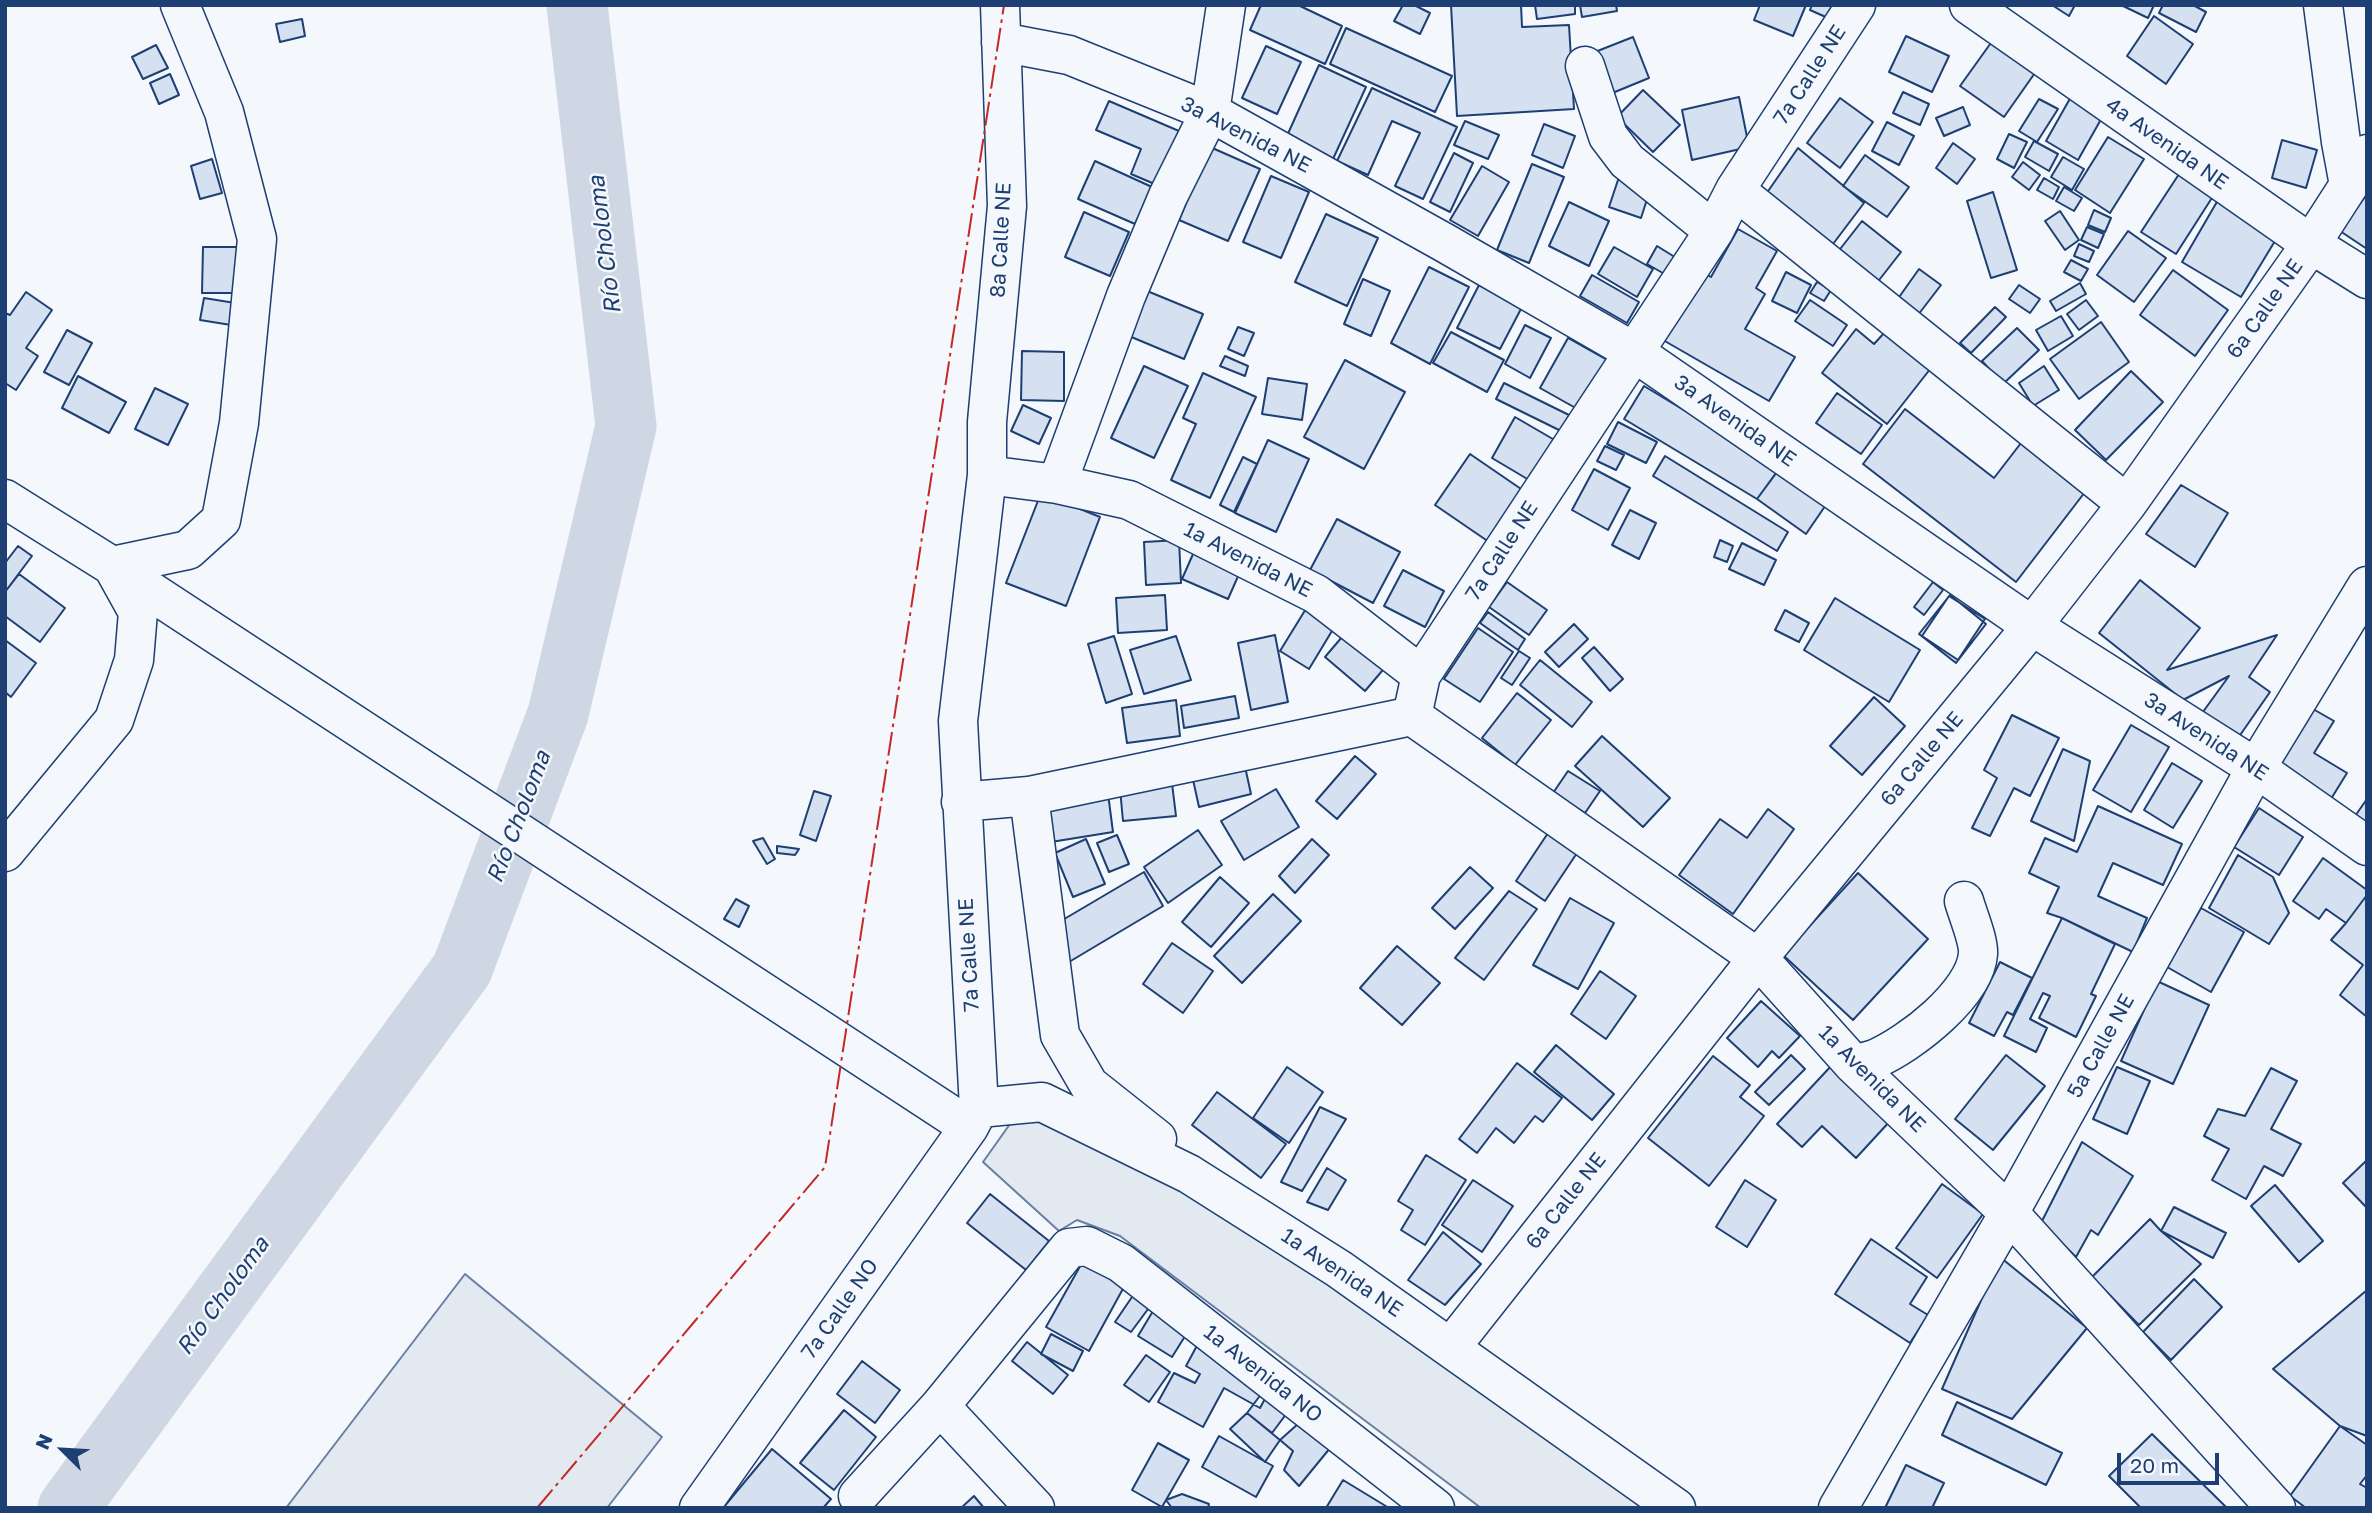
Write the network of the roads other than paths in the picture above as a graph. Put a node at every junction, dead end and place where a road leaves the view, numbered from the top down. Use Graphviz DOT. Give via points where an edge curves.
graph roads {
  1 [pos="180,5"];
  2 [pos="1226,5"];
  3 [pos="1856,5"];
  4 [pos="1969,5"];
  5 [pos="2323,5"];
  6 [pos="1000,24"];
  7 [pos="1585,66"];
  8 [pos="1210,112"];
  9 [pos="2358,169"];
  10 [pos="1735,190"];
  11 [pos="1714,231"];
  12 [pos="2311,244"];
  13 [pos="2367,279"];
  14 [pos="1634,352"];
  15 [pos="987,475"];
  16 [pos="1057,484"];
  17 [pos="2127,504"];
  18 [pos="13,516"];
  19 [pos="112,566"];
  20 [pos="2367,586"];
  21 [pos="2032,626"];
  22 [pos="1421,675"];
  23 [pos="1412,716"];
  24 [pos="2256,768"];
  25 [pos="1029,796"];
  26 [pos="961,802"];
  27 [pos="2367,846"];
  28 [pos="5,852"];
  29 [pos="1964,901"];
  30 [pos="1758,958"];
  31 [pos="1854,1065"];
  32 [pos="974,1118"];
  33 [pos="1189,1174"];
  34 [pos="2008,1213"];
  35 [pos="1451,1347"];
  36 [pos="940,1406"];
  37 [pos="858,1496"];
  38 [pos="699,1508"];
  39 [pos="1034,1508"];
  40 [pos="1435,1508"];
  41 [pos="1676,1508"];
  42 [pos="1838,1508"];
  43 [pos="2276,1508"];
  1 -- 19 [label="street" via="224,112 257,239 239,423 221,520 188,550"];
  2 -- 8 [label="street"];
  3 -- 10 [label="street, 7a Calle NE"];
  4 -- 12 [label="street, 4a Avenida NE"];
  5 -- 9 [label="street" via="2341,142"];
  6 -- 8 [label="street, 3a Avenida NE"];
  6 -- 15 [label="street, 8a Calle NE" via="1007,206 987,422"];
  7 -- 11 [label="street" via="1608,136 1627,161"];
  8 -- 14 [label="street, 3a Avenida NE"];
  8 -- 16 [label="street" via="1131,284"];
  9 -- 12 [label="street, 6a Calle NE"];
  10 -- 11 [label="street, 7a Calle NE"];
  10 -- 17 [label="street"];
  11 -- 14 [label="street, 7a Calle NE"];
  12 -- 13 [label="street, 4a Avenida NE"];
  12 -- 17 [label="street, 6a Calle NE"];
  14 -- 21 [label="street, 3a Avenida NE"];
  14 -- 22 [label="street, 7a Calle NE"];
  15 -- 16 [label="street, 1a Avenida NE"];
  15 -- 26 [label="street, 7a Calle NE" via="958,721"];
  16 -- 22 [label="street, 1a Avenida NE" via="1129,500 1316,594"];
  17 -- 21 [label="street, 6a Calle NE"];
  18 -- 19 [label="street"];
  19 -- 28 [label="street" via="138,611 134,660 114,720"];
  19 -- 32 [label="street" via="918,1094"];
  20 -- 24 [label="street, 5a Calle NE"];
  21 -- 24 [label="street, 3a Avenida NE"];
  21 -- 30 [label="street, 6a Calle NE"];
  22 -- 23 [label="street, 7a Calle NE"];
  23 -- 25 [label="street"];
  23 -- 30 [label="street, 1a Avenida NE"];
  24 -- 27 [label="street, 3a Avenida NE"];
  24 -- 34 [label="street, 5a Calle NE"];
  25 -- 26 [label="street"];
  25 -- 33 [label="street" via="1060,1035 1089,1085 1156,1137"];
  26 -- 32 [label="street, 7a Calle NE"];
  29 -- 31 [label="street" via="1978,952 1973,973 1961,991 1920,1032 1875,1059"];
  30 -- 31 [label="street, 1a Avenida NE"];
  30 -- 35 [label="street, 6a Calle NE"];
  31 -- 34 [label="street, 1a Avenida NE"];
  32 -- 33 [label="street, 1a Avenida NE" via="1042,1102"];
  32 -- 38 [label="street, 7a Calle NO"];
  33 -- 35 [label="street, 1a Avenida NE"];
  34 -- 42 [label="street, 5a Calle NE"];
  34 -- 43 [label="street, 1a Avenida NE"];
  35 -- 41 [label="street, 1a Avenida NE"];
  36 -- 37 [label="street"];
  36 -- 39 [label="street"];
  36 -- 40 [label="street, 1a Avenida NO" via="1069,1248 1087,1246 1121,1263"];
}
